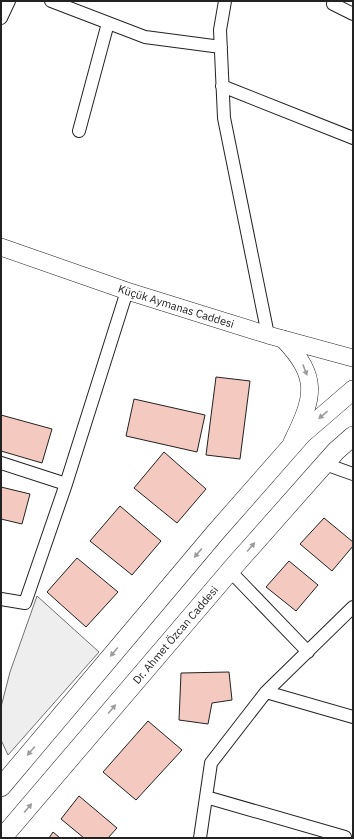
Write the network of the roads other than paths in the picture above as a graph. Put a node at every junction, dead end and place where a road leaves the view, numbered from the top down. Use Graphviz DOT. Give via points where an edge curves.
graph roads {
  1 [pos="9,1"];
  2 [pos="51,1"];
  3 [pos="225,1"];
  4 [pos="333,4"];
  5 [pos="353,14"];
  6 [pos="1,18"];
  7 [pos="108,23"];
  8 [pos="221,47"];
  9 [pos="222,86"];
  10 [pos="79,131"];
  11 [pos="353,138"];
  12 [pos="1,247"];
  13 [pos="127,291"];
  14 [pos="275,337"];
  15 [pos="353,358"];
  16 [pos="353,390"];
  17 [pos="353,436"];
  18 [pos="289,449"];
  19 [pos="1,463"];
  20 [pos="325,464"];
  21 [pos="353,474"];
  22 [pos="66,484"];
  23 [pos="230,571"];
  24 [pos="1,600"];
  25 [pos="353,607"];
  26 [pos="308,652"];
  27 [pos="266,692"];
  28 [pos="353,717"];
  29 [pos="1,786"];
  30 [pos="206,797"];
  31 [pos="345,837"];
  32 [pos="2,838"];
  33 [pos="200,838"];
  1 -- 6 [label="street"];
  2 -- 7 [label="street"];
  3 -- 8 [label="street" via="220,30"];
  4 -- 5 [label="street"];
  7 -- 8 [label="street" via="145,37"];
  7 -- 10 [label="street"];
  8 -- 9 [label="street"];
  9 -- 11 [label="street"];
  9 -- 14 [label="street" via="224,118"];
  12 -- 13 [label="street, Küçük Aymanas Caddesi"];
  13 -- 14 [label="street, Küçük Aymanas Caddesi"];
  13 -- 22 [label="street"];
  14 -- 15 [label="street, Küçük Aymanas Caddesi"];
  14 -- 18 [label="street, one-way" via="295,351 305,368 311,389 306,414"];
  16 -- 18 [label="main road, one-way" via="302,434"];
  17 -- 20 [label="main road, Dr. Ahmet Özcan Caddesi"];
  18 -- 29 [label="main road, one-way"];
  19 -- 22 [label="street"];
  20 -- 21 [label="street"];
  23 -- 20 [label="main road, Dr. Ahmet Özcan Caddesi, one-way"];
  22 -- 24 [label="street" via="25,603"];
  23 -- 26 [label="street"];
  32 -- 23 [label="main road, Dr. Ahmet Özcan Caddesi, one-way"];
  25 -- 26 [label="street"];
  26 -- 27 [label="street"];
  27 -- 28 [label="street"];
  27 -- 30 [label="street" via="210,763"];
  30 -- 31 [label="street"];
  30 -- 33 [label="street"];
}
